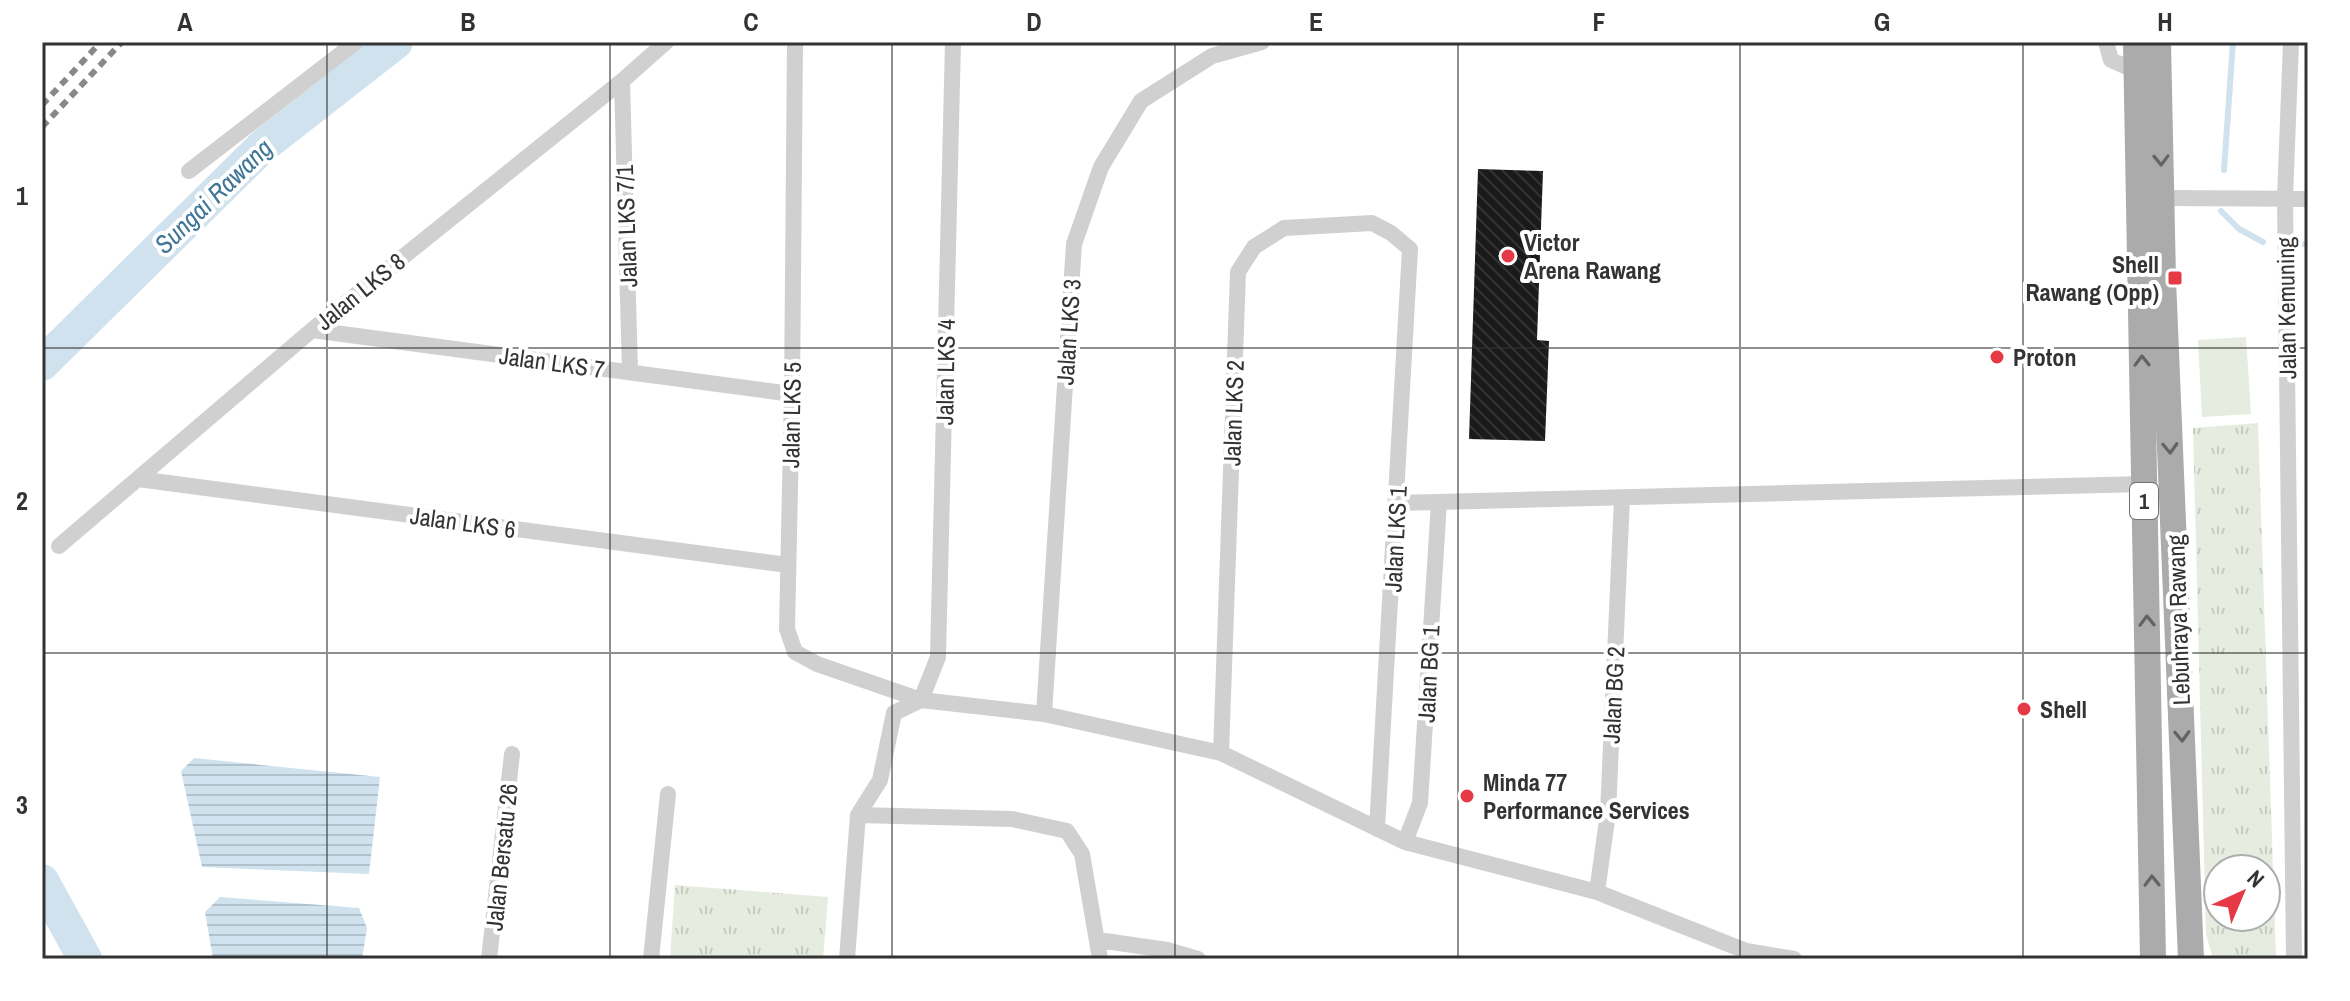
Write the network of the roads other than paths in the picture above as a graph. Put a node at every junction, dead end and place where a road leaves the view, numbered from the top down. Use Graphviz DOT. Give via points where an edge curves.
graph roads {
  1 [pos="356,42"];
  2 [pos="666,42"];
  3 [pos="795,42"];
  4 [pos="953,42"];
  5 [pos="1262,42"];
  6 [pos="2106,42"];
  7 [pos="2136,42"];
  8 [pos="2158,42"];
  9 [pos="2291,42"];
  10 [pos="2136,71"];
  11 [pos="622,81"];
  12 [pos="189,171"];
  13 [pos="2162,198"];
  14 [pos="2285,198"];
  15 [pos="2308,199"];
  16 [pos="1410,249"];
  17 [pos="312,330"];
  18 [pos="630,372"];
  19 [pos="792,394"];
  20 [pos="138,479"];
  21 [pos="2144,484"];
  22 [pos="1622,498"];
  23 [pos="1439,502"];
  24 [pos="1397,503"];
  25 [pos="59,546"];
  26 [pos="788,565"];
  27 [pos="921,700"];
  28 [pos="1044,714"];
  29 [pos="1221,753"];
  30 [pos="512,754"];
  31 [pos="668,794"];
  32 [pos="858,815"];
  33 [pos="1377,829"];
  34 [pos="1405,842"];
  35 [pos="1597,892"];
  36 [pos="2191,933"];
  37 [pos="1098,940"];
  38 [pos="1167,954"];
  39 [pos="489,959"];
  40 [pos="651,959"];
  41 [pos="847,959"];
  42 [pos="1100,959"];
  43 [pos="1198,959"];
  44 [pos="1794,959"];
  45 [pos="2153,959"];
  46 [pos="2191,959"];
  47 [pos="2199,959"];
  48 [pos="2294,959"];
  1 -- 12 [label="street"];
  2 -- 11 [label="street, Jalan LKS 8"];
  3 -- 19 [label="street, Jalan LKS 5"];
  4 -- 27 [label="street, Jalan LKS 4" via="938,657"];
  5 -- 28 [label="street, Jalan LKS 3" via="1212,56 1141,101 1101,167 1074,244"];
  6 -- 10 [label="street" via="2111,60"];
  7 -- 10 [label="main road, Lebuhraya Rawang / 1"];
  8 -- 13 [label="main road, Lebuhraya Rawang / 1, one-way"];
  9 -- 14 [label="street, Jalan Kemuning"];
  21 -- 10 [label="main road, Lebuhraya Rawang / 1, one-way"];
  11 -- 17 [label="street, Jalan LKS 8"];
  11 -- 18 [label="street, Jalan LKS 7/1"];
  13 -- 14 [label="street"];
  13 -- 36 [label="main road, Lebuhraya Rawang / 1, one-way"];
  14 -- 15 [label="street"];
  14 -- 48 [label="street, Jalan Kemuning"];
  16 -- 24 [label="street, Jalan LKS 1"];
  16 -- 29 [label="street, Jalan LKS 2" via="1372,223 1284,228 1254,247 1238,272"];
  17 -- 18 [label="street, Jalan LKS 7"];
  17 -- 20 [label="street, Jalan LKS 8"];
  18 -- 19 [label="street, Jalan LKS 7"];
  19 -- 26 [label="street, Jalan LKS 5"];
  20 -- 25 [label="street, Jalan LKS 8"];
  20 -- 26 [label="street, Jalan LKS 6"];
  21 -- 22 [label="street"];
  45 -- 21 [label="main road, Lebuhraya Rawang / 1, one-way"];
  22 -- 23 [label="street"];
  22 -- 35 [label="street, Jalan BG 2" via="1608,813"];
  23 -- 24 [label="street"];
  23 -- 34 [label="street, Jalan BG 1" via="1420,803"];
  24 -- 33 [label="street, Jalan LKS 1"];
  26 -- 27 [label="street, Jalan LKS 5" via="787,629 795,652"];
  27 -- 28 [label="street, Jalan LKS 5"];
  27 -- 32 [label="street" via="894,713 880,780"];
  28 -- 29 [label="street, Jalan LKS 5"];
  29 -- 33 [label="street, Jalan LKS 5"];
  30 -- 39 [label="street, Jalan Bersatu 26"];
  31 -- 40 [label="street"];
  32 -- 37 [label="street" via="1012,819 1067,831 1082,854"];
  32 -- 41 [label="street"];
  33 -- 34 [label="street, Jalan LKS 5"];
  34 -- 35 [label="street, Jalan LKS 5"];
  35 -- 44 [label="street, Jalan LKS 5" via="1746,951"];
  36 -- 46 [label="main road, Lebuhraya Rawang / 1"];
  36 -- 47 [label="main road"];
  37 -- 38 [label="street"];
  37 -- 42 [label="street"];
  38 -- 43 [label="street"];
}
